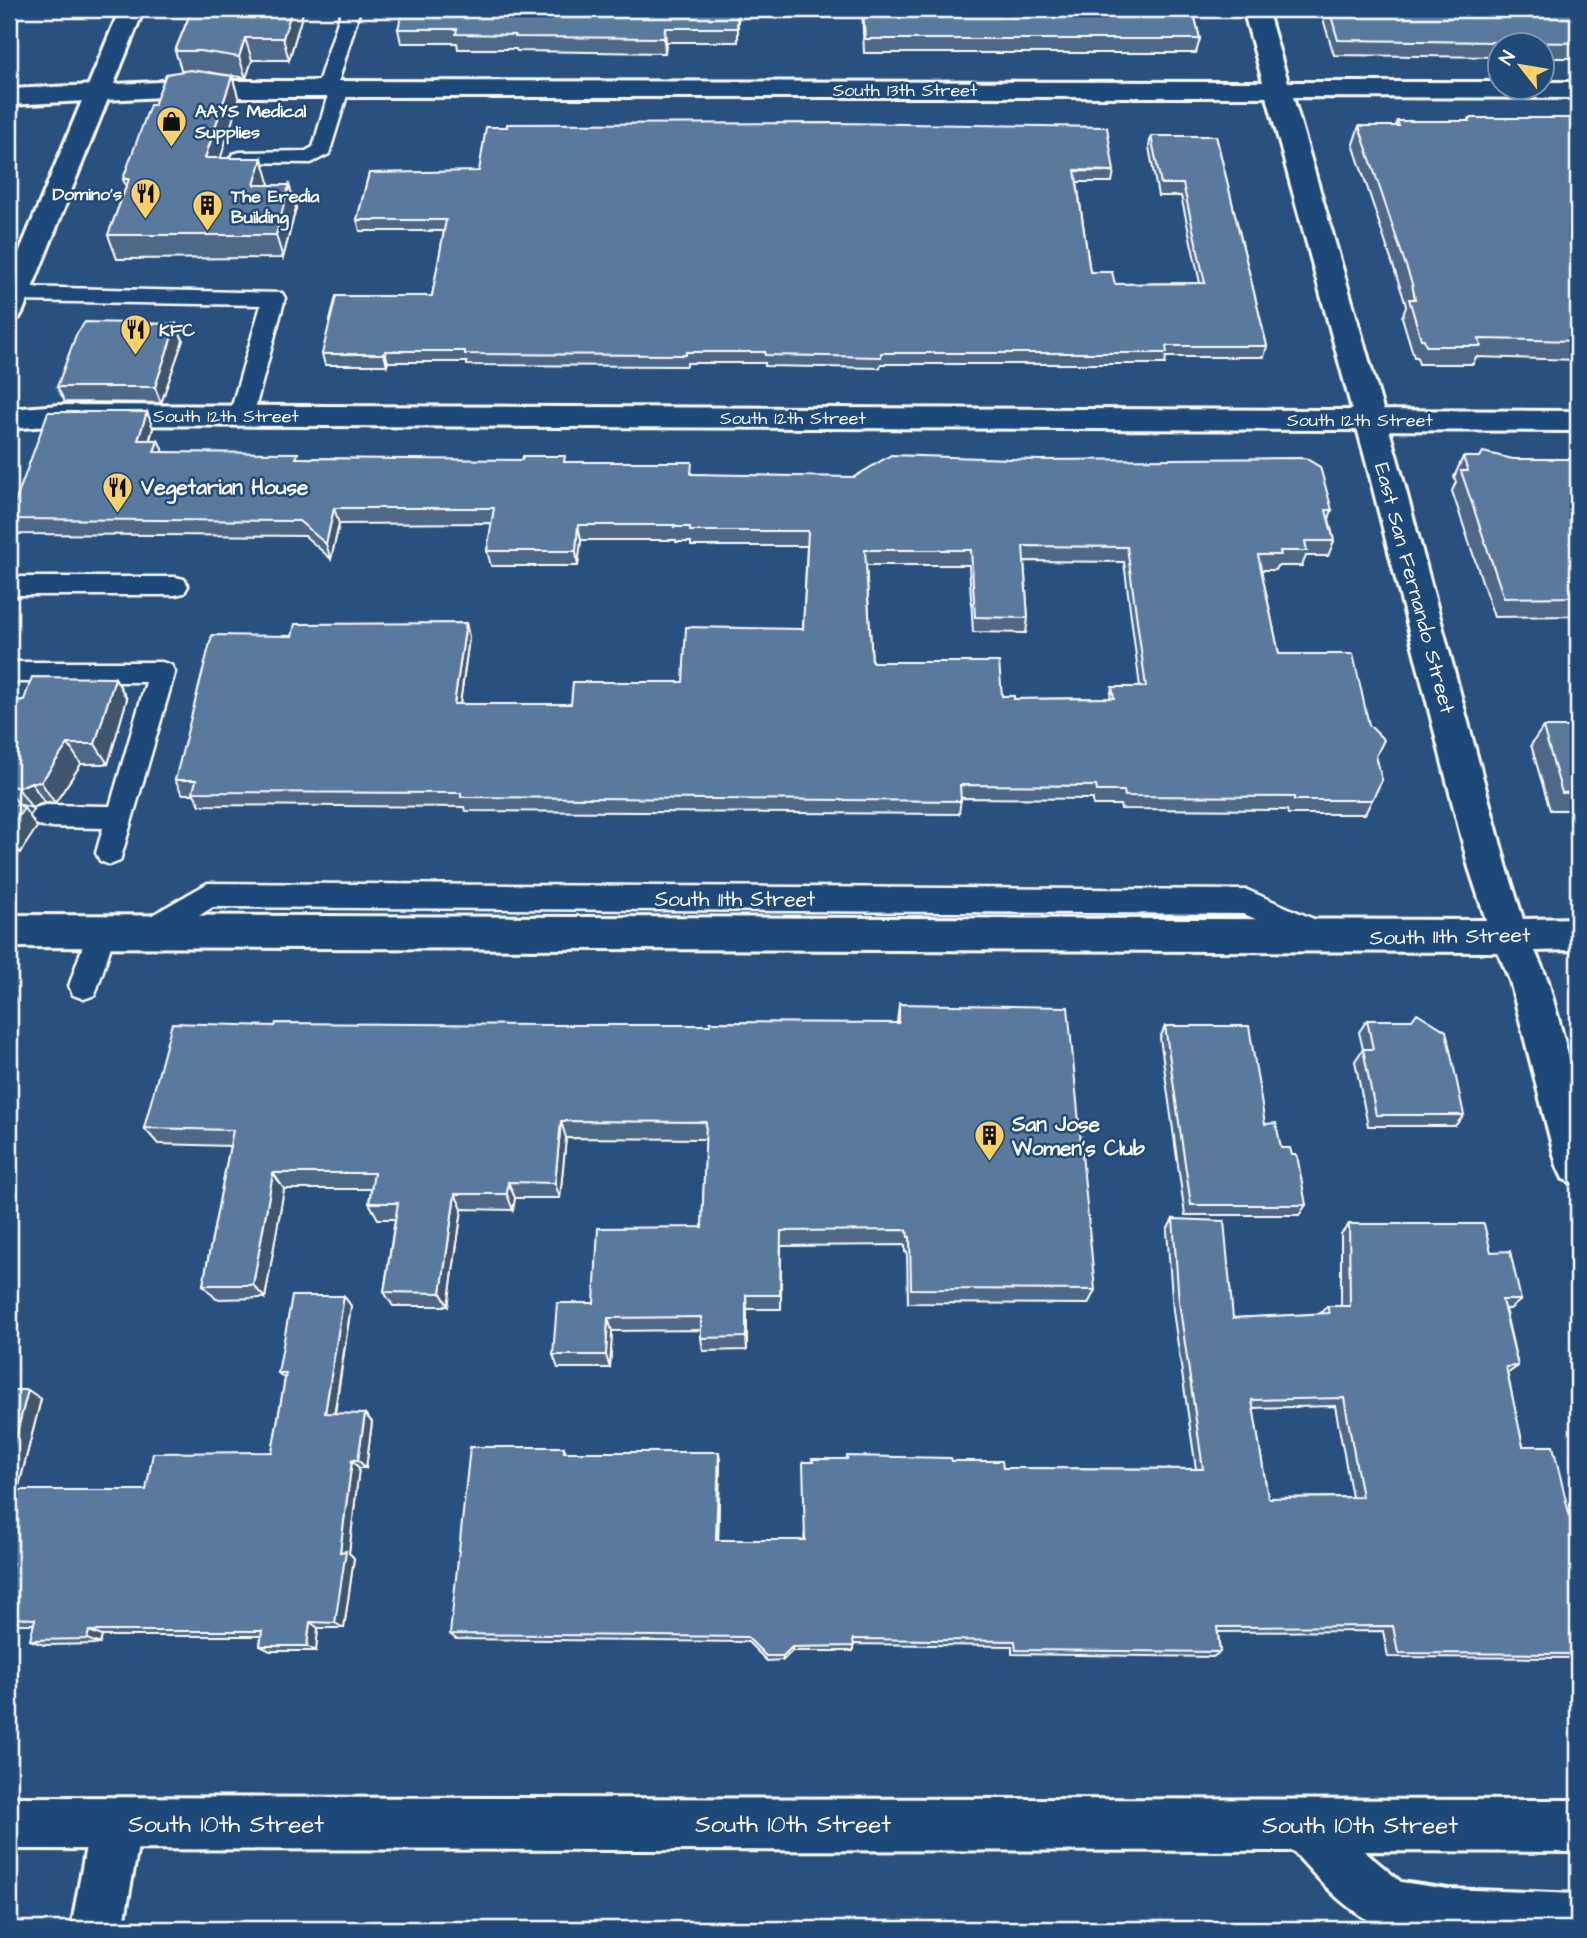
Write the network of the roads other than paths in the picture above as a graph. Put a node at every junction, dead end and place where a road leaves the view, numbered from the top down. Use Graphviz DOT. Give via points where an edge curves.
graph roads {
  1 [pos="132,9"];
  2 [pos="351,9"];
  3 [pos="1255,9"];
  4 [pos="332,89"];
  5 [pos="1277,90"];
  6 [pos="1578,90"];
  7 [pos="99,93"];
  8 [pos="9,97"];
  9 [pos="240,158"];
  10 [pos="11,306"];
  11 [pos="241,416"];
  12 [pos="9,419"];
  13 [pos="1370,420"];
  14 [pos="1578,421"];
  15 [pos="9,586"];
  16 [pos="175,586"];
  17 [pos="11,678"];
  18 [pos="45,816"];
  19 [pos="120,817"];
  20 [pos="110,853"];
  21 [pos="9,931"];
  22 [pos="100,931"];
  23 [pos="1578,934"];
  24 [pos="1510,936"];
  25 [pos="84,986"];
  26 [pos="1578,1166"];
  27 [pos="9,1823"];
  28 [pos="116,1824"];
  29 [pos="1304,1825"];
  30 [pos="1578,1826"];
  31 [pos="1578,1920"];
  32 [pos="97,1929"];
  1 -- 7 [label="street"];
  2 -- 4 [label="lane"];
  3 -- 5 [label="street, East San Fernando Street"];
  4 -- 5 [label="street, South 13th Street"];
  4 -- 7 [label="street, South 13th Street" via="232,89 213,99 172,99 163,89"];
  4 -- 9 [label="lane" via="322,150 312,156"];
  5 -- 6 [label="street, South 13th Street"];
  5 -- 13 [label="street, East San Fernando Street"];
  7 -- 8 [label="street, South 13th Street"];
  7 -- 10 [label="street"];
  10 -- 11 [label="lane" via="274,298"];
  11 -- 12 [label="street, South 12th Street"];
  11 -- 13 [label="street, South 12th Street"];
  13 -- 14 [label="street, South 12th Street"];
  13 -- 24 [label="street, East San Fernando Street"];
  15 -- 16 [label="lane"];
  17 -- 19 [label="lane" via="162,672"];
  18 -- 19 [label="lane"];
  19 -- 20 [label="lane"];
  21 -- 22 [label="street, South 11th Street"];
  22 -- 24 [label="street, South 11th Street"];
  22 -- 25 [label="lane"];
  23 -- 24 [label="street, South 11th Street"];
  24 -- 26 [label="street, East San Fernando Street" via="1529,981"];
  27 -- 28 [label="street, South 10th Street"];
  28 -- 29 [label="street, South 10th Street"];
  28 -- 32 [label="street"];
  29 -- 30 [label="street, South 10th Street"];
  29 -- 31 [label="street" via="1388,1905 1423,1912"];
}
